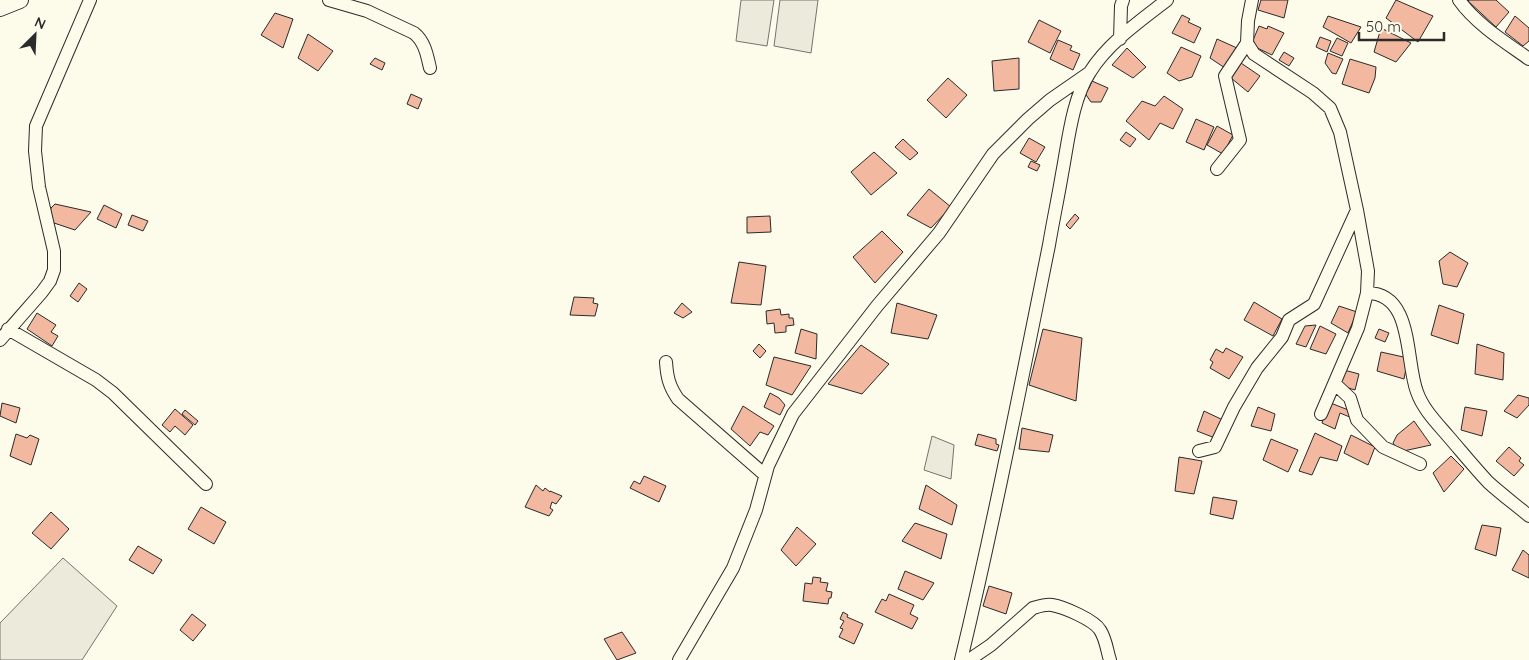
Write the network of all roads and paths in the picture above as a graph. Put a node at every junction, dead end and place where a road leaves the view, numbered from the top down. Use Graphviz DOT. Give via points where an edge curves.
graph roads {
  1 [pos="20,0"];
  2 [pos="90,0"];
  3 [pos="329,0"];
  4 [pos="1123,0"];
  5 [pos="1167,0"];
  6 [pos="1252,0"];
  7 [pos="1459,0"];
  8 [pos="0,8"];
  9 [pos="1120,39"];
  10 [pos="1247,43"];
  11 [pos="1529,59"];
  12 [pos="430,68"];
  13 [pos="1089,73"];
  14 [pos="1217,169"];
  15 [pos="1357,210"];
  16 [pos="1367,293"];
  17 [pos="8,330"];
  18 [pos="0,340"];
  19 [pos="666,362"];
  20 [pos="1335,384"];
  21 [pos="1321,414"];
  22 [pos="1199,452"];
  23 [pos="1420,464"];
  24 [pos="765,475"];
  25 [pos="206,484"];
  26 [pos="1529,516"];
  27 [pos="680,659"];
  28 [pos="961,660"];
  29 [pos="969,660"];
  30 [pos="1110,660"];
  1 -- 8 [label="main road"];
  2 -- 17 [label="street" via="34,136 39,187 54,251 54,270 42,292"];
  3 -- 12 [label="street" via="367,10 414,33 425,49"];
  4 -- 9 [label="street"];
  5 -- 9 [label="street"];
  6 -- 10 [label="street"];
  7 -- 11 [label="street" via="1468,11"];
  9 -- 13 [label="street"];
  10 -- 14 [label="street" via="1225,76 1240,140"];
  10 -- 15 [label="street" via="1254,54 1330,108 1340,132"];
  13 -- 24 [label="street" via="1050,100 993,154 938,234 793,414"];
  13 -- 28 [label="street" via="1080,92 1067,145 983,570"];
  15 -- 16 [label="street" via="1368,271"];
  15 -- 22 [label="street" via="1314,304 1289,320 1282,337 1243,391 1215,447"];
  16 -- 20 [label="street" via="1358,328"];
  16 -- 26 [label="street" via="1377,293 1391,300 1399,313 1406,332 1414,383 1428,414 1489,482"];
  17 -- 18 [label="street"];
  17 -- 25 [label="street" via="96,380"];
  19 -- 24 [label="street" via="666,378 678,399"];
  20 -- 21 [label="street"];
  20 -- 23 [label="street" via="1350,398 1357,420 1383,447"];
  24 -- 27 [label="street" via="756,510 733,568"];
  29 -- 30 [label="street" via="1033,608 1042,605 1072,612 1100,629"];
}
